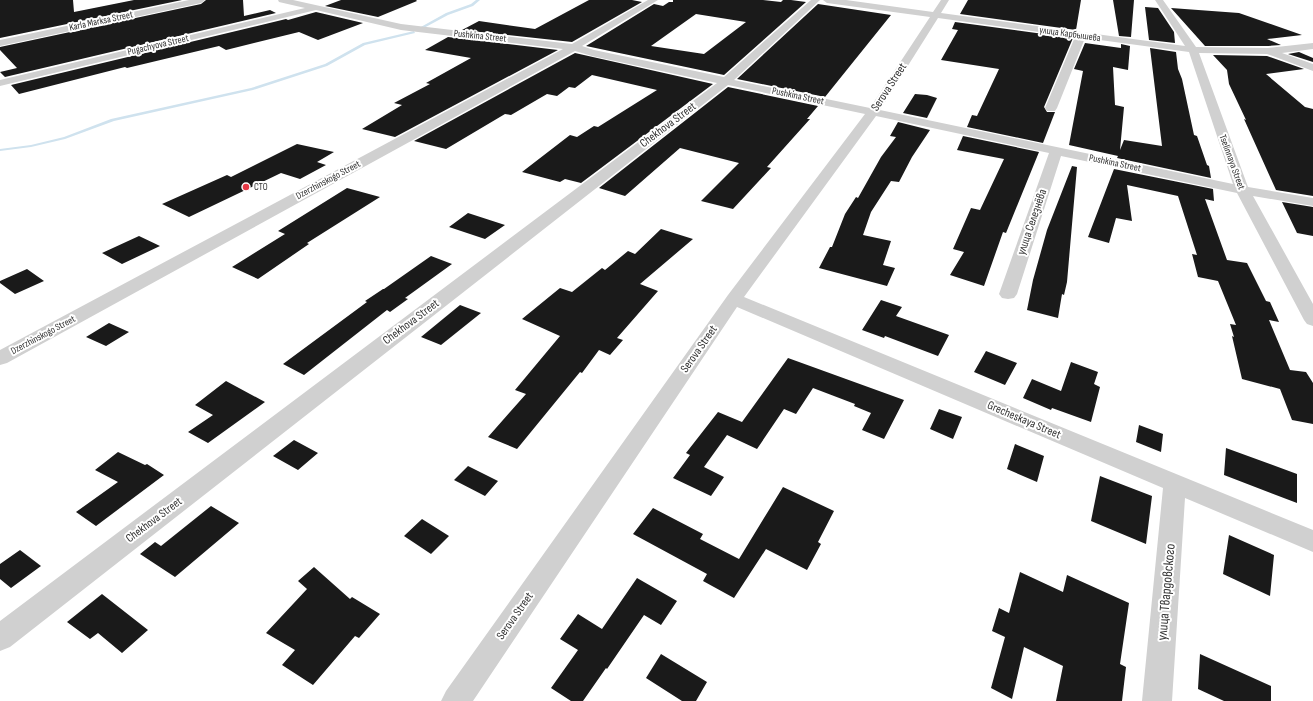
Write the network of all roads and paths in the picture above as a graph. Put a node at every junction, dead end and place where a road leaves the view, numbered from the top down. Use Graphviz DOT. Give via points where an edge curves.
graph roads {
  1 [pos="201,0"];
  2 [pos="282,0"];
  3 [pos="654,0"];
  4 [pos="816,0"];
  5 [pos="827,0"];
  6 [pos="1159,0"];
  7 [pos="317,8"];
  8 [pos="941,8"];
  9 [pos="1081,35"];
  10 [pos="0,43"];
  11 [pos="1313,46"];
  12 [pos="574,47"];
  13 [pos="1194,50"];
  14 [pos="1268,51"];
  15 [pos="1313,68"];
  16 [pos="726,81"];
  17 [pos="0,83"];
  18 [pos="1051,108"];
  19 [pos="874,112"];
  20 [pos="1056,151"];
  21 [pos="1242,190"];
  22 [pos="1313,202"];
  23 [pos="1008,294"];
  24 [pos="734,299"];
  25 [pos="1313,320"];
  26 [pos="0,358"];
  27 [pos="1175,483"];
  28 [pos="1313,541"];
  29 [pos="0,638"];
  30 [pos="456,701"];
  31 [pos="1157,701"];
  1 -- 10 [label="street, Karla Marksa Street"];
  2 -- 7 [label="street, Pushkina Street"];
  3 -- 12 [label="street, Dzerzhinskogo Street"];
  4 -- 16 [label="street, Chekhova Street"];
  5 -- 8 [label="street, улица Карбышева"];
  6 -- 13 [label="street, Tselinnaya Street"];
  7 -- 12 [label="street, Pushkina Street" via="401,27"];
  7 -- 17 [label="street, Pugachyova Street"];
  8 -- 9 [label="street, улица Карбышева"];
  8 -- 19 [label="street, Serova Street"];
  9 -- 13 [label="street, улица Карбышева"];
  9 -- 18 [label="street"];
  11 -- 14 [label="street, улица Карбышева"];
  12 -- 16 [label="street, Pushkina Street"];
  12 -- 26 [label="street, Dzerzhinskogo Street"];
  13 -- 14 [label="street, улица Карбышева"];
  13 -- 21 [label="street, Tselinnaya Street"];
  14 -- 15 [label="street"];
  16 -- 19 [label="street, Pushkina Street"];
  16 -- 29 [label="street, Chekhova Street"];
  19 -- 20 [label="street, Pushkina Street"];
  19 -- 24 [label="street, Serova Street"];
  20 -- 21 [label="street, Pushkina Street"];
  20 -- 23 [label="street, улица Селезнёва"];
  21 -- 22 [label="street, Pushkina Street"];
  21 -- 25 [label="street, Tselinnaya Street"];
  24 -- 27 [label="street, Grecheskaya Street"];
  24 -- 30 [label="street, Serova Street"];
  27 -- 28 [label="street, Grecheskaya Street"];
  27 -- 31 [label="street, улица Твардовского"];
}
